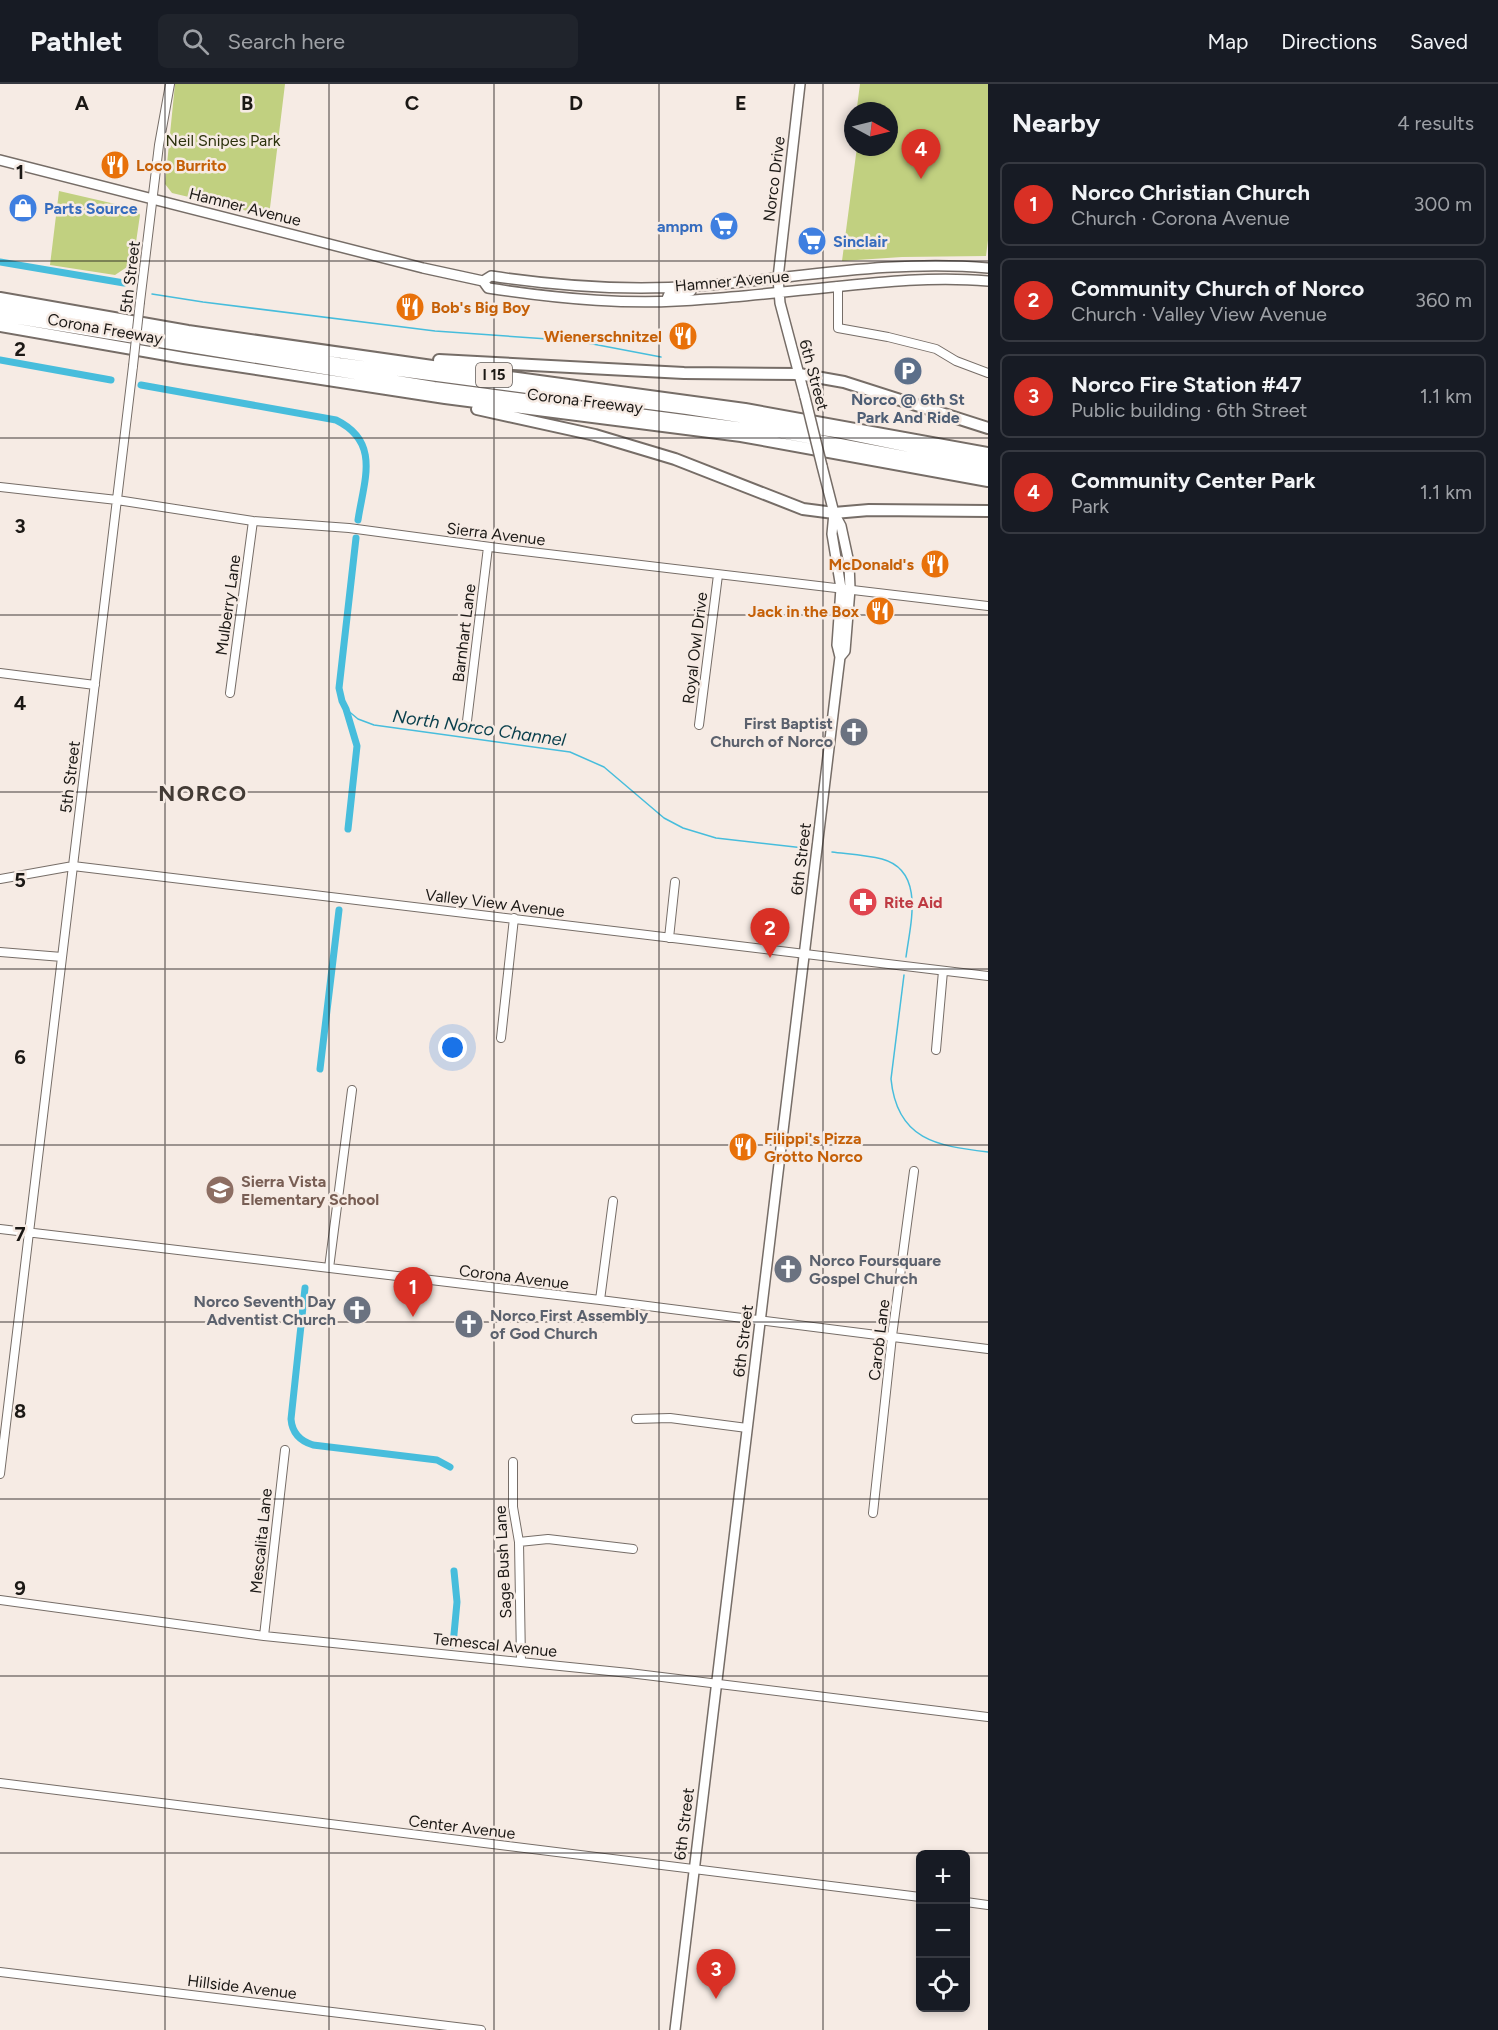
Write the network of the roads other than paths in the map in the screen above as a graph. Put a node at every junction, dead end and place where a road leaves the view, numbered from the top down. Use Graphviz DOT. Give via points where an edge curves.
graph roads {
  1 [pos="170,84"];
  2 [pos="800,84"];
  3 [pos="0,160"];
  4 [pos="154,199"];
  5 [pos="988,268"];
  6 [pos="778,278"];
  7 [pos="483,281"];
  8 [pos="988,281"];
  9 [pos="694,286"];
  10 [pos="838,286"];
  11 [pos="779,292"];
  12 [pos="0,298"];
  13 [pos="666,301"];
  14 [pos="0,307"];
  15 [pos="0,316"];
  16 [pos="0,326"];
  17 [pos="340,352"];
  18 [pos="988,373"];
  19 [pos="799,374"];
  20 [pos="445,399"];
  21 [pos="988,428"];
  22 [pos="988,453"];
  23 [pos="988,464"];
  24 [pos="988,472"];
  25 [pos="988,481"];
  26 [pos="0,487"];
  27 [pos="117,500"];
  28 [pos="988,511"];
  29 [pos="834,513"];
  30 [pos="253,521"];
  31 [pos="488,547"];
  32 [pos="718,575"];
  33 [pos="846,589"];
  34 [pos="988,606"];
  35 [pos="0,673"];
  36 [pos="95,685"];
  37 [pos="230,693"];
  38 [pos="467,721"];
  39 [pos="699,725"];
  40 [pos="73,866"];
  41 [pos="0,879"];
  42 [pos="675,882"];
  43 [pos="514,918"];
  44 [pos="669,938"];
  45 [pos="0,952"];
  46 [pos="804,955"];
  47 [pos="62,957"];
  48 [pos="943,971"];
  49 [pos="988,976"];
  50 [pos="501,1038"];
  51 [pos="936,1050"];
  52 [pos="352,1090"];
  53 [pos="914,1171"];
  54 [pos="613,1200"];
  55 [pos="0,1229"];
  56 [pos="29,1233"];
  57 [pos="329,1269"];
  58 [pos="600,1300"];
  59 [pos="760,1320"];
  60 [pos="892,1336"];
  61 [pos="988,1349"];
  62 [pos="636,1419"];
  63 [pos="747,1428"];
  64 [pos="285,1450"];
  65 [pos="513,1462"];
  66 [pos="0,1474"];
  67 [pos="873,1513"];
  68 [pos="519,1542"];
  69 [pos="633,1549"];
  70 [pos="0,1600"];
  71 [pos="264,1636"];
  72 [pos="521,1661"];
  73 [pos="717,1685"];
  74 [pos="988,1718"];
  75 [pos="0,1783"];
  76 [pos="694,1870"];
  77 [pos="916,1896"];
  78 [pos="970,1903"];
  79 [pos="988,1905"];
  80 [pos="0,1971"];
  81 [pos="481,2030"];
  82 [pos="675,2030"];
  1 -- 4 [label="street, 5th Street"];
  2 -- 6 [label="main road, Norco Drive"];
  3 -- 4 [label="main road, Hamner Avenue"];
  4 -- 7 [label="main road, Hamner Avenue"];
  4 -- 27 [label="street, 5th Street, bridge"];
  5 -- 6 [label="main road, Hamner Avenue" via="936,265"];
  6 -- 9 [label="main road, Hamner Avenue"];
  6 -- 11 [label="main road, 6th Street"];
  7 -- 9 [label="main road, Hamner Avenue" via="491,276 611,287"];
  7 -- 13 [label="main road, Hamner Avenue" via="488,288 537,295"];
  8 -- 10 [label="main road, Hamner Avenue" via="934,279"];
  9 -- 13 [label="main road" via="691,292 669,294"];
  10 -- 11 [label="main road, Hamner Avenue"];
  10 -- 18 [label="street" via="838,328 936,349"];
  11 -- 13 [label="main road, Hamner Avenue"];
  11 -- 19 [label="main road, 6th Street"];
  12 -- 17 [label="highway, Corona Freeway / I 15" via="188,331"];
  14 -- 23 [label="highway" via="339,363 820,430"];
  15 -- 24 [label="highway" via="434,387 782,433"];
  16 -- 20 [label="highway, Corona Freeway / I 15"];
  17 -- 19 [label="highway" via="466,363"];
  17 -- 22 [label="highway, Corona Freeway / I 15" via="745,409"];
  19 -- 21 [label="highway" via="844,382"];
  19 -- 29 [label="main road, 6th Street, bridge"];
  20 -- 25 [label="highway, Corona Freeway / I 15" via="741,436"];
  20 -- 29 [label="highway" via="595,435 675,459 803,509"];
  26 -- 27 [label="street, Sierra Avenue"];
  27 -- 30 [label="street, Sierra Avenue"];
  27 -- 36 [label="street, 5th Street"];
  28 -- 29 [label="highway"];
  29 -- 33 [label="main road, 6th Street" via="832,534"];
  30 -- 31 [label="street, Sierra Avenue" via="350,528"];
  30 -- 37 [label="street, Mulberry Lane"];
  31 -- 32 [label="street, Sierra Avenue"];
  31 -- 38 [label="street, Barnhart Lane"];
  32 -- 33 [label="street, Sierra Avenue"];
  32 -- 39 [label="street, Royal Owl Drive"];
  33 -- 34 [label="street, Sierra Avenue"];
  33 -- 46 [label="main road, 6th Street" via="844,651 840,657"];
  35 -- 36 [label="street"];
  36 -- 40 [label="street, 5th Street"];
  40 -- 41 [label="street, Valley View Avenue"];
  40 -- 43 [label="street, Valley View Avenue"];
  40 -- 47 [label="street, 5th Street"];
  42 -- 44 [label="street"];
  43 -- 44 [label="street, Valley View Avenue"];
  43 -- 50 [label="street"];
  44 -- 46 [label="street, Valley View Avenue"];
  45 -- 47 [label="street"];
  46 -- 48 [label="street, Valley View Avenue"];
  46 -- 59 [label="main road, 6th Street"];
  47 -- 56 [label="street, 5th Street"];
  48 -- 49 [label="street, Valley View Avenue"];
  48 -- 51 [label="street"];
  52 -- 57 [label="street"];
  53 -- 60 [label="street, Carob Lane"];
  54 -- 58 [label="street"];
  55 -- 56 [label="street, Corona Avenue"];
  56 -- 57 [label="street, Corona Avenue"];
  56 -- 66 [label="street, 5th Street"];
  57 -- 58 [label="street, Corona Avenue"];
  58 -- 59 [label="street, Corona Avenue"];
  59 -- 60 [label="street, Corona Avenue"];
  59 -- 63 [label="main road, 6th Street"];
  60 -- 61 [label="street, Corona Avenue"];
  60 -- 67 [label="street, Carob Lane"];
  62 -- 63 [label="street" via="670,1418"];
  63 -- 73 [label="main road, 6th Street"];
  64 -- 71 [label="street, Mescalita Lane"];
  65 -- 68 [label="street, Sage Bush Lane" via="513,1507"];
  68 -- 69 [label="street" via="548,1539"];
  68 -- 72 [label="street, Sage Bush Lane"];
  70 -- 71 [label="street, Temescal Avenue"];
  71 -- 72 [label="street, Temescal Avenue"];
  72 -- 73 [label="street, Temescal Avenue"];
  73 -- 74 [label="street, Temescal Avenue"];
  73 -- 76 [label="main road, 6th Street"];
  75 -- 76 [label="street, Center Avenue"];
  76 -- 77 [label="street, Center Avenue"];
  76 -- 82 [label="main road, 6th Street"];
  78 -- 79 [label="street"];
  80 -- 81 [label="street, Hillside Avenue"];
}
